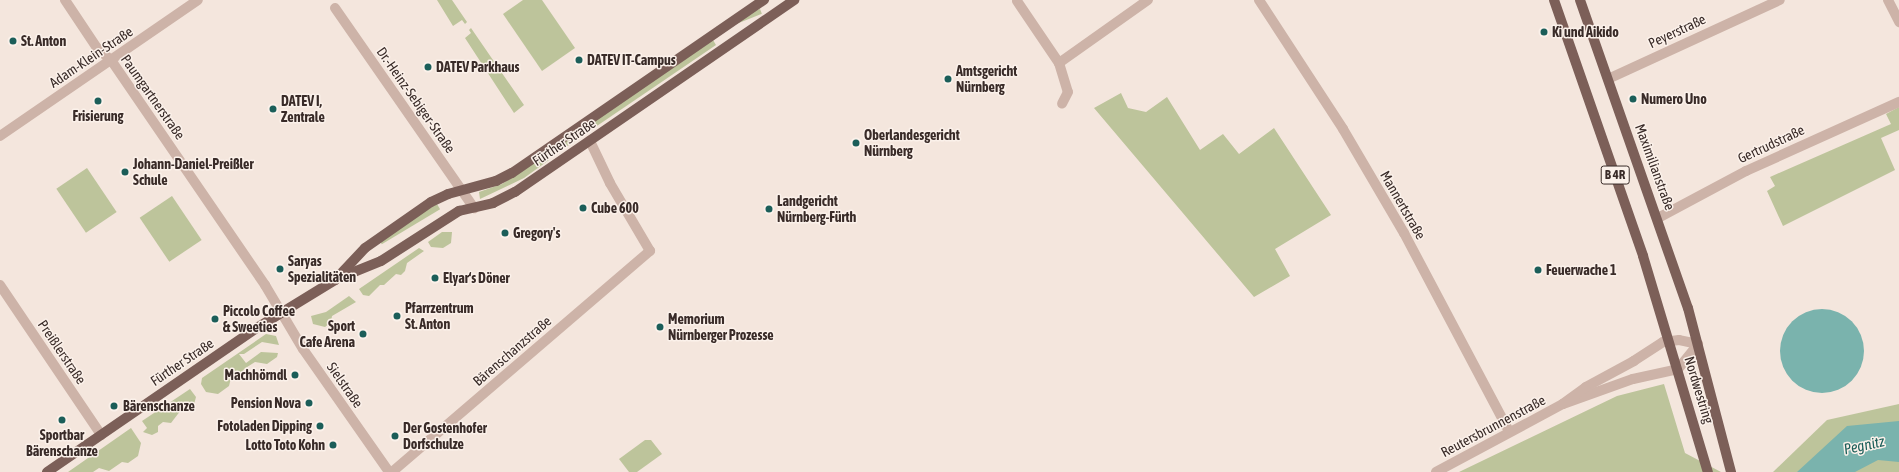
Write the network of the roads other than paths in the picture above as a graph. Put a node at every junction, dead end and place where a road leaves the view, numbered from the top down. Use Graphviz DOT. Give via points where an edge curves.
graph roads {
  1 [pos="65,0"];
  2 [pos="198,0"];
  3 [pos="764,0"];
  4 [pos="794,0"];
  5 [pos="1148,0"];
  6 [pos="1259,0"];
  7 [pos="1554,0"];
  8 [pos="1580,0"];
  9 [pos="1780,0"];
  10 [pos="1888,0"];
  11 [pos="1017,1"];
  12 [pos="335,8"];
  13 [pos="1899,22"];
  14 [pos="111,60"];
  15 [pos="1059,63"];
  16 [pos="1608,79"];
  17 [pos="1899,102"];
  18 [pos="1062,104"];
  19 [pos="0,136"];
  20 [pos="590,141"];
  21 [pos="462,190"];
  22 [pos="474,208"];
  23 [pos="1658,218"];
  24 [pos="336,280"];
  25 [pos="0,285"];
  26 [pos="282,313"];
  27 [pos="1669,340"];
  28 [pos="1698,344"];
  29 [pos="1678,369"];
  30 [pos="1563,404"];
  31 [pos="1509,431"];
  32 [pos="101,435"];
  33 [pos="47,472"];
  34 [pos="389,472"];
  35 [pos="392,472"];
  36 [pos="1436,472"];
  37 [pos="1708,472"];
  38 [pos="1731,472"];
  1 -- 14 [label="street, Paumgartnerstraße" via="97,48"];
  2 -- 14 [label="street, Adam-Klein-Straße"];
  3 -- 21 [label="main road, Fürther Straße" via="512,173 496,181"];
  4 -- 20 [label="main road, Fürther Straße"];
  5 -- 15 [label="street"];
  6 -- 31 [label="street, Mannertstraße" via="1343,130 1404,233"];
  7 -- 27 [label="main road, B 4R" via="1618,182"];
  8 -- 16 [label="main road, Maximilianstraße / B 4R"];
  9 -- 16 [label="street, Peyerstraße"];
  10 -- 13 [label="street"];
  11 -- 15 [label="street"];
  12 -- 21 [label="street, Dr.-Heinz-Sebiger-Straße"];
  14 -- 19 [label="street, Adam-Klein-Straße"];
  14 -- 26 [label="street, Paumgartnerstraße"];
  15 -- 18 [label="street" via="1068,92"];
  16 -- 23 [label="main road, Maximilianstraße / B 4R"];
  17 -- 23 [label="street, Gertrudstraße" via="1746,171"];
  20 -- 22 [label="main road, Fürther Straße" via="507,197"];
  20 -- 35 [label="street, Bärenschanzstraße" via="610,183 650,251"];
  21 -- 22 [label="street, Dr.-Heinz-Sebiger-Straße"];
  21 -- 24 [label="main road, Fürther Straße" via="437,199 365,248"];
  22 -- 24 [label="main road, Fürther Straße" via="450,217 381,261"];
  23 -- 28 [label="main road, Maximilianstraße / B 4R"];
  24 -- 26 [label="main road, Fürther Straße"];
  25 -- 32 [label="street, Preißlerstraße"];
  26 -- 32 [label="main road, Fürther Straße"];
  26 -- 34 [label="street, Sielstraße" via="303,349"];
  27 -- 28 [label="street"];
  27 -- 29 [label="main road, Nordwestring / B 4R"];
  27 -- 30 [label="street, Reutersbrunnenstraße" via="1586,387"];
  28 -- 29 [label="street"];
  28 -- 38 [label="main road, Nordwestring / B 4R"];
  29 -- 30 [label="street, Reutersbrunnenstraße" via="1633,379"];
  29 -- 37 [label="main road, Nordwestring / B 4R"];
  30 -- 31 [label="street, Reutersbrunnenstraße"];
  31 -- 36 [label="street, Reutersbrunnenstraße"];
  32 -- 33 [label="main road, Fürther Straße"];
}
